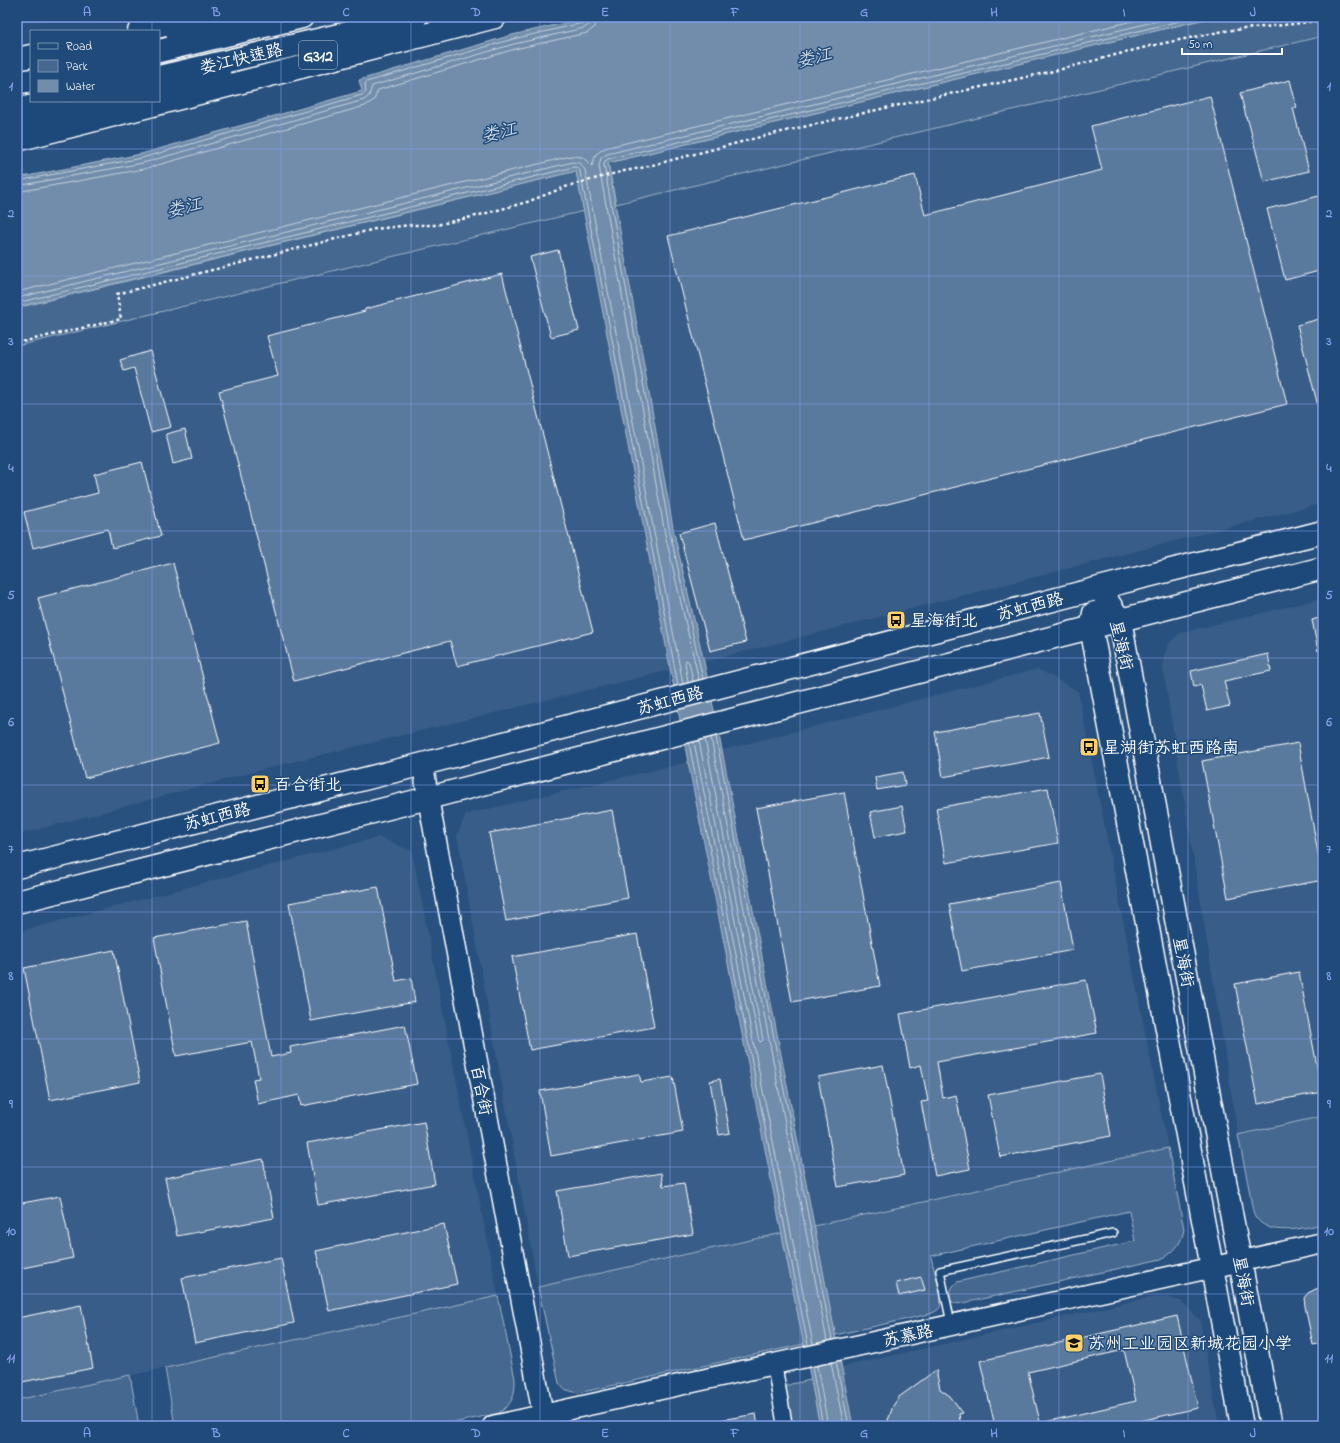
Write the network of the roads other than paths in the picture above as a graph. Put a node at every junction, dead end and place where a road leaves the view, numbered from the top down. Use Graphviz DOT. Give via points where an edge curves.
graph roads {
  1 [pos="200,17"];
  2 [pos="246,17"];
  3 [pos="302,17"];
  4 [pos="416,17"];
  5 [pos="477,17"];
  6 [pos="495,17"];
  7 [pos="143,30"];
  8 [pos="160,37"];
  9 [pos="160,51"];
  10 [pos="30,56"];
  11 [pos="17,59"];
  12 [pos="30,67"];
  13 [pos="17,70"];
  14 [pos="160,77"];
  15 [pos="30,80"];
  16 [pos="17,83"];
  17 [pos="160,91"];
  18 [pos="50,102"];
  19 [pos="113,102"];
  20 [pos="17,110"];
  21 [pos="17,124"];
  22 [pos="17,140"];
  23 [pos="1323,532"];
  24 [pos="1323,568"];
  25 [pos="1099,588"];
  26 [pos="1120,620"];
  27 [pos="1091,627"];
  28 [pos="423,764"];
  29 [pos="428,798"];
  30 [pos="17,867"];
  31 [pos="17,902"];
  32 [pos="1113,1233"];
  33 [pos="1323,1243"];
  34 [pos="1240,1261"];
  35 [pos="1212,1268"];
  36 [pos="952,1325"];
  37 [pos="774,1364"];
  38 [pos="543,1415"];
  39 [pos="493,1426"];
  40 [pos="785,1426"];
  41 [pos="1242,1426"];
  42 [pos="1271,1426"];
  1 -- 7 [label="main road"];
  2 -- 8 [label="main road"];
  3 -- 9 [label="main road, 娄江快速路"];
  4 -- 14 [label="main road, 娄江快速路"];
  5 -- 17 [label="main road, G312"];
  6 -- 22 [label="main road"];
  10 -- 11 [label="main road"];
  12 -- 13 [label="main road"];
  15 -- 16 [label="main road"];
  18 -- 20 [label="main road"];
  19 -- 21 [label="main road"];
  23 -- 25 [label="main road, 苏虹西路"];
  24 -- 26 [label="main road, 苏虹西路"];
  25 -- 26 [label="main road, 星海街"];
  25 -- 27 [label="main road, 星海街"];
  25 -- 28 [label="main road, 苏虹西路"];
  26 -- 27 [label="main road, 苏虹西路"];
  26 -- 34 [label="main road, 星海街"];
  27 -- 29 [label="main road, 苏虹西路"];
  27 -- 35 [label="main road, 星海街"];
  28 -- 29 [label="main road, 百合街"];
  28 -- 30 [label="main road, 苏虹西路"];
  29 -- 31 [label="main road, 苏虹西路"];
  29 -- 38 [label="main road, 百合街"];
  32 -- 36 [label="lane" via="940,1270"];
  33 -- 34 [label="main road, 苏慕路"];
  34 -- 35 [label="main road, 苏慕路"];
  34 -- 42 [label="main road, 星海街"];
  35 -- 36 [label="main road, 苏慕路"];
  35 -- 41 [label="main road, 星海街"];
  36 -- 37 [label="main road, 苏慕路"];
  37 -- 38 [label="main road, 苏慕路"];
  37 -- 40 [label="street"];
  38 -- 39 [label="main road, 苏慕路"];
}
